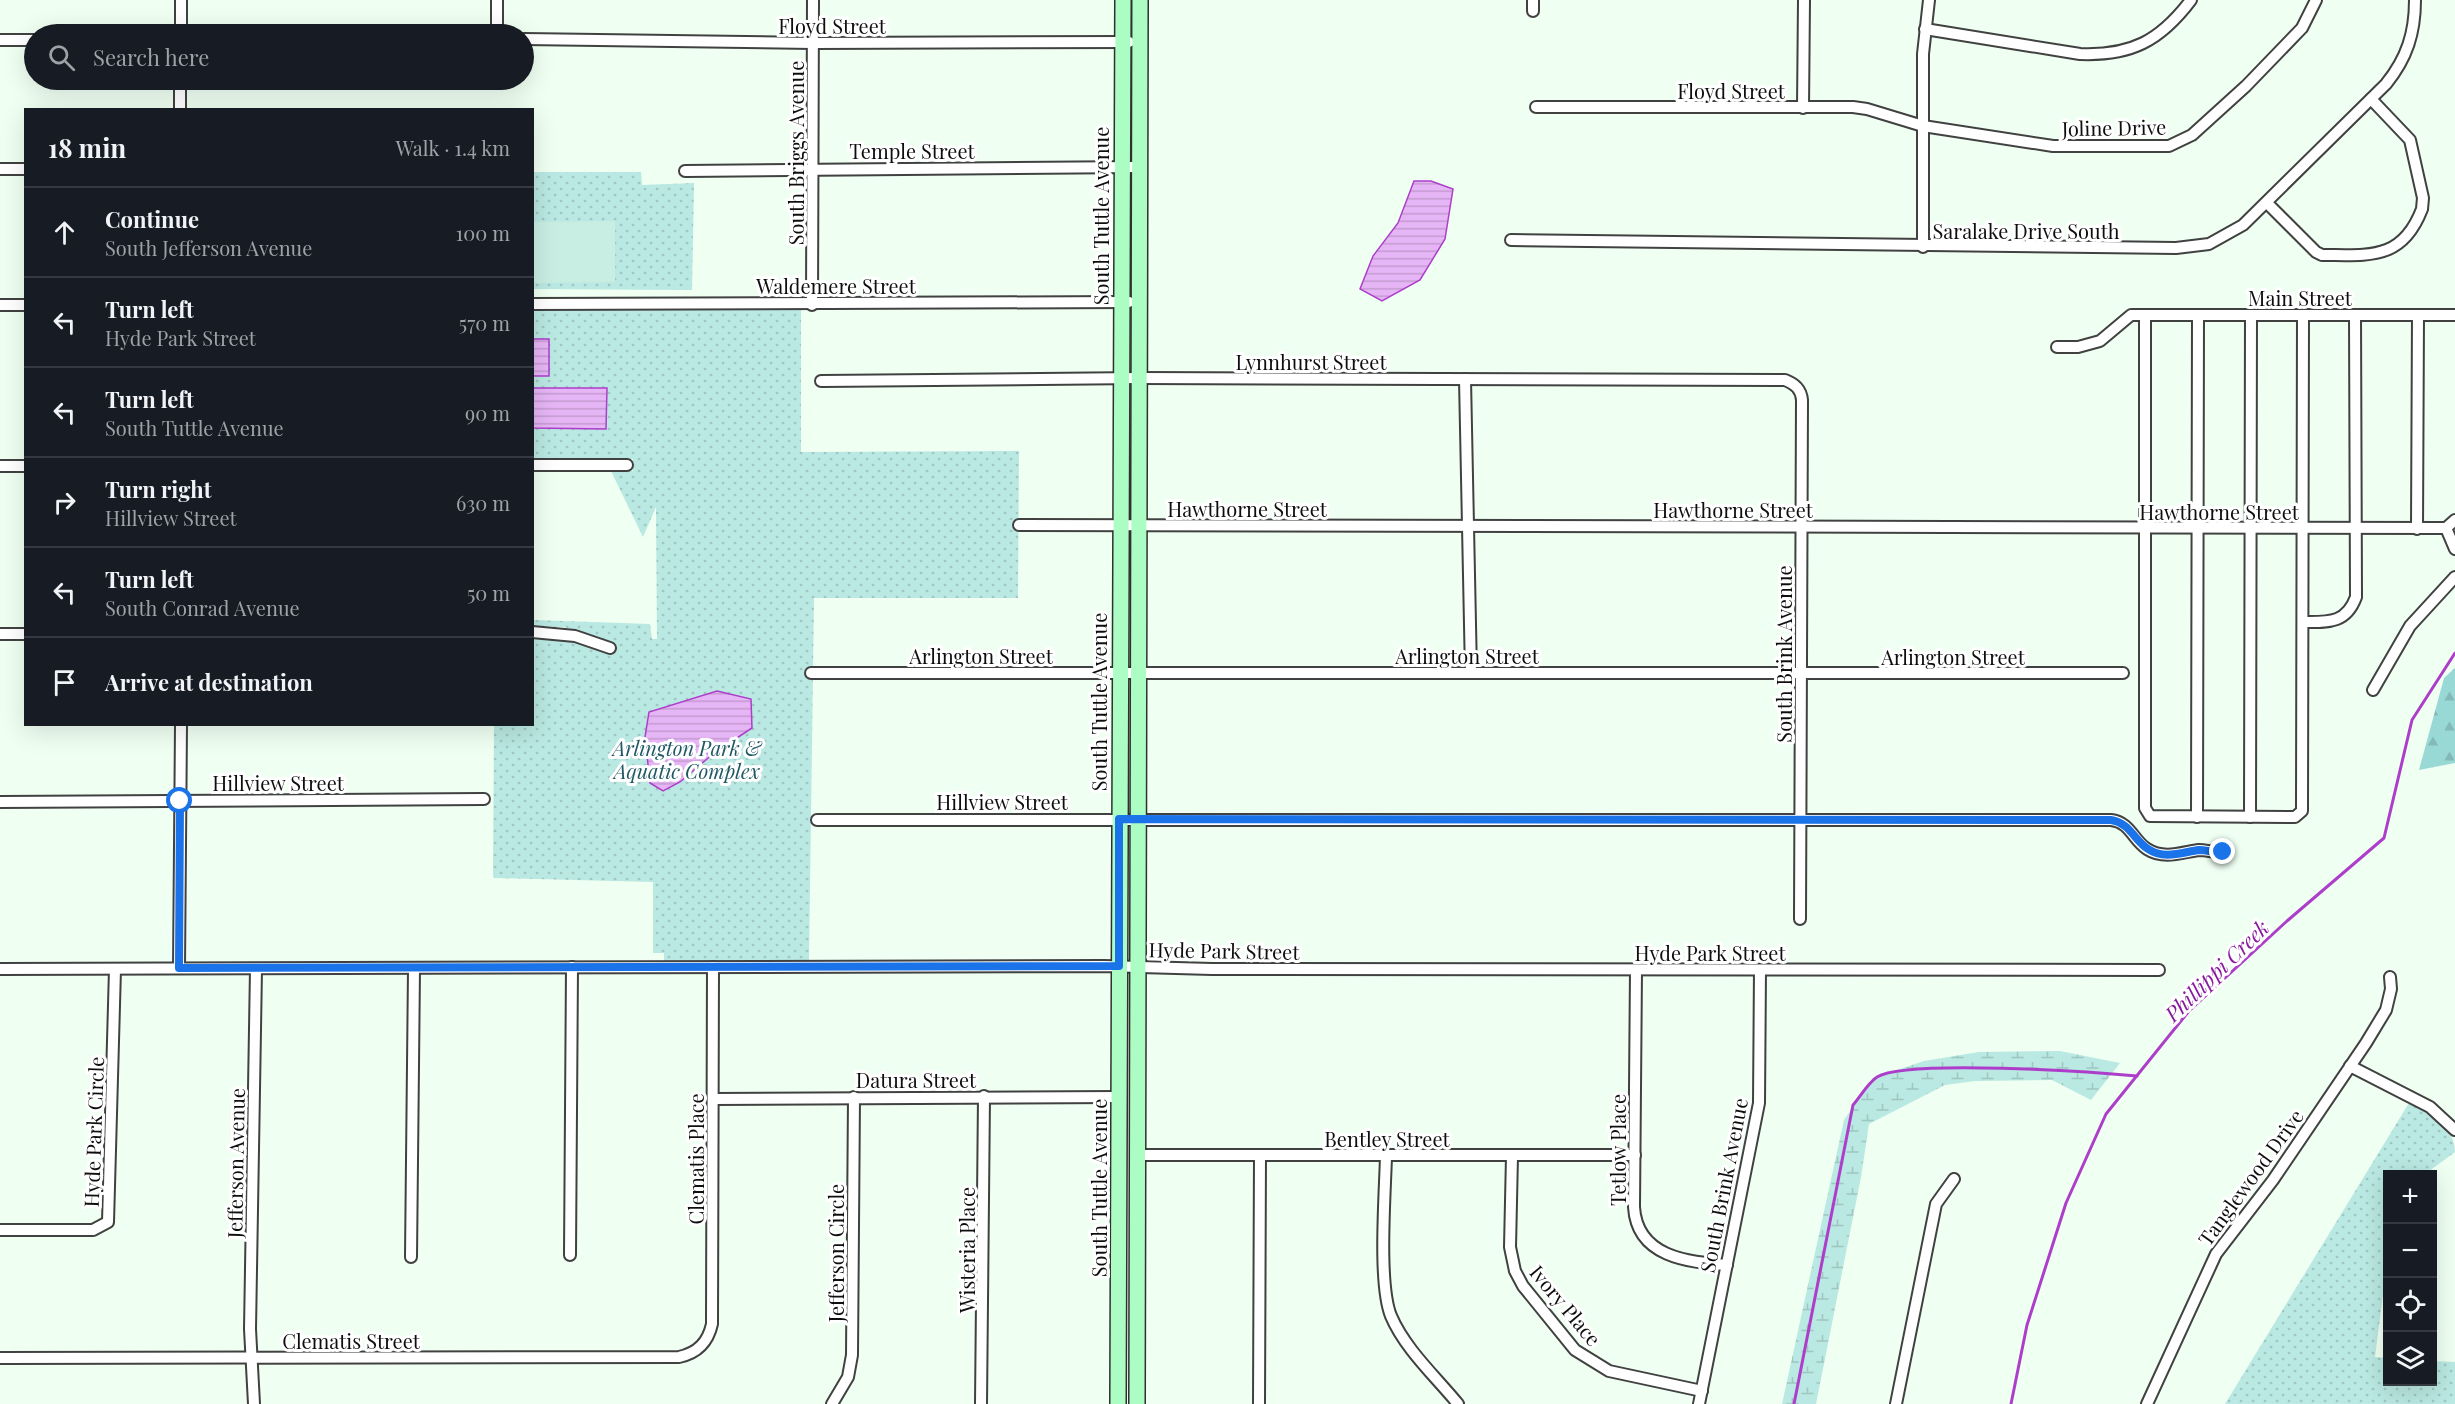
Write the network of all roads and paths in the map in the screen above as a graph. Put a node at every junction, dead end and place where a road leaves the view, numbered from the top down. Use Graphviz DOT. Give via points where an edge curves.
graph roads {
  1 [pos="181,0"];
  2 [pos="497,0"];
  3 [pos="813,0"];
  4 [pos="1123,0"];
  5 [pos="1140,0"];
  6 [pos="1804,0"];
  7 [pos="1929,0"];
  8 [pos="2192,0"];
  9 [pos="2316,0"];
  10 [pos="2415,0"];
  11 [pos="181,24"];
  12 [pos="497,24"];
  13 [pos="1925,29"];
  14 [pos="534,39"];
  15 [pos="0,40"];
  16 [pos="24,40"];
  17 [pos="1140,41"];
  18 [pos="1123,42"];
  19 [pos="813,43"];
  20 [pos="180,90"];
  21 [pos="2371,99"];
  22 [pos="1536,107"];
  23 [pos="180,108"];
  24 [pos="1803,108"];
  25 [pos="1923,126"];
  26 [pos="1139,167"];
  27 [pos="1121,168"];
  28 [pos="0,169"];
  29 [pos="24,169"];
  30 [pos="814,169"];
  31 [pos="685,171"];
  32 [pos="2267,203"];
  33 [pos="1511,240"];
  34 [pos="1923,247"];
  35 [pos="1121,302"];
  36 [pos="1139,302"];
  37 [pos="534,304"];
  38 [pos="0,305"];
  39 [pos="24,305"];
  40 [pos="812,305"];
  41 [pos="2145,315"];
  42 [pos="2198,315"];
  43 [pos="2251,315"];
  44 [pos="2303,315"];
  45 [pos="2355,315"];
  46 [pos="2418,315"];
  47 [pos="2455,315"];
  48 [pos="2057,347"];
  49 [pos="1140,378"];
  50 [pos="1122,379"];
  51 [pos="1465,379"];
  52 [pos="821,381"];
  53 [pos="1798,388"];
  54 [pos="534,465"];
  55 [pos="627,465"];
  56 [pos="0,466"];
  57 [pos="24,466"];
  58 [pos="2455,520"];
  59 [pos="1019,525"];
  60 [pos="1120,525"];
  61 [pos="1139,525"];
  62 [pos="1468,526"];
  63 [pos="1800,527"];
  64 [pos="2146,528"];
  65 [pos="2198,528"];
  66 [pos="2251,528"];
  67 [pos="2358,528"];
  68 [pos="2446,528"];
  69 [pos="2303,529"];
  70 [pos="2417,529"];
  71 [pos="2455,549"];
  72 [pos="2455,577"];
  73 [pos="2303,622"];
  74 [pos="534,632"];
  75 [pos="0,634"];
  76 [pos="24,634"];
  77 [pos="610,648"];
  78 [pos="1119,671"];
  79 [pos="1138,672"];
  80 [pos="811,673"];
  81 [pos="1471,673"];
  82 [pos="2123,673"];
  83 [pos="1802,674"];
  84 [pos="2373,690"];
  85 [pos="181,726"];
  86 [pos="484,799"];
  87 [pos="180,801"];
  88 [pos="0,802"];
  89 [pos="2197,817"];
  90 [pos="2250,817"];
  91 [pos="1119,819"];
  92 [pos="1138,819"];
  93 [pos="817,820"];
  94 [pos="1801,820"];
  95 [pos="2223,852"];
  96 [pos="1800,919"];
  97 [pos="1119,966"];
  98 [pos="572,967"];
  99 [pos="713,967"];
  100 [pos="1138,967"];
  101 [pos="179,968"];
  102 [pos="0,969"];
  103 [pos="115,969"];
  104 [pos="256,969"];
  105 [pos="414,969"];
  106 [pos="1636,970"];
  107 [pos="1760,970"];
  108 [pos="2159,970"];
  109 [pos="2390,978"];
  110 [pos="2350,1066"];
  111 [pos="984,1096"];
  112 [pos="854,1097"];
  113 [pos="1119,1097"];
  114 [pos="713,1099"];
  115 [pos="2455,1130"];
  116 [pos="1139,1155"];
  117 [pos="1260,1155"];
  118 [pos="1635,1155"];
  119 [pos="1386,1156"];
  120 [pos="1512,1156"];
  121 [pos="1954,1179"];
  122 [pos="0,1230"];
  123 [pos="570,1254"];
  124 [pos="411,1257"];
  125 [pos="1727,1265"];
  126 [pos="700,1348"];
  127 [pos="0,1358"];
  128 [pos="251,1358"];
  129 [pos="1702,1390"];
  130 [pos="254,1404"];
  131 [pos="832,1404"];
  132 [pos="981,1404"];
  133 [pos="1118,1404"];
  134 [pos="1137,1404"];
  135 [pos="1259,1404"];
  136 [pos="1458,1404"];
  137 [pos="1699,1404"];
  138 [pos="1896,1404"];
  139 [pos="2146,1404"];
  1 -- 11 [label="street"];
  2 -- 12 [label="street"];
  3 -- 19 [label="street, South Briggs Avenue"];
  4 -- 18 [label="main road, South Tuttle Avenue"];
  5 -- 17 [label="main road, South Tuttle Avenue"];
  6 -- 24 [label="street"];
  7 -- 13 [label="street"];
  8 -- 13 [label="street" via="2149,41 2126,52 2103,55"];
  9 -- 25 [label="street, Joline Drive" via="2302,28 2246,86 2192,135 2169,146 2071,148"];
  10 -- 21 [label="street, Saralake Drive South" via="2415,18 2406,53"];
  13 -- 25 [label="street"];
  14 -- 19 [label="street, Floyd Street"];
  15 -- 16 [label="street"];
  17 -- 18 [label="street, Floyd Street"];
  17 -- 26 [label="main road, South Tuttle Avenue"];
  18 -- 19 [label="street, Floyd Street"];
  18 -- 27 [label="main road, South Tuttle Avenue"];
  19 -- 30 [label="street, South Briggs Avenue"];
  20 -- 23 [label="street"];
  21 -- 32 [label="street, Saralake Drive South"];
  21 -- 32 [label="street" via="2413,147 2422,209 2401,244 2375,255 2322,255"];
  22 -- 24 [label="street, Floyd Street"];
  24 -- 25 [label="street, Floyd Street" via="1867,109"];
  25 -- 34 [label="street"];
  26 -- 27 [label="street, Temple Street"];
  26 -- 36 [label="main road, South Tuttle Avenue"];
  27 -- 30 [label="street, Temple Street"];
  27 -- 35 [label="main road, South Tuttle Avenue"];
  28 -- 29 [label="street"];
  30 -- 31 [label="street, Temple Street"];
  30 -- 40 [label="street, South Briggs Avenue"];
  32 -- 34 [label="street, Saralake Drive South" via="2235,231 2190,248"];
  33 -- 34 [label="street, Saralake Drive South"];
  35 -- 36 [label="street, Waldemere Street"];
  35 -- 40 [label="street, Waldemere Street"];
  35 -- 50 [label="main road, South Tuttle Avenue"];
  36 -- 49 [label="main road, South Tuttle Avenue"];
  37 -- 40 [label="street, Waldemere Street"];
  38 -- 39 [label="street"];
  41 -- 42 [label="street, Main Street"];
  41 -- 48 [label="street" via="2131,315 2109,335 2091,344"];
  41 -- 64 [label="street"];
  42 -- 43 [label="street, Main Street"];
  42 -- 65 [label="street"];
  43 -- 44 [label="street, Main Street"];
  43 -- 66 [label="street"];
  44 -- 45 [label="street, Main Street"];
  44 -- 69 [label="street"];
  45 -- 46 [label="street, Main Street"];
  45 -- 67 [label="street"];
  46 -- 47 [label="street, Main Street"];
  46 -- 70 [label="street"];
  49 -- 50 [label="street, Lynnhurst Street"];
  49 -- 51 [label="street, Lynnhurst Street"];
  49 -- 61 [label="main road, South Tuttle Avenue"];
  50 -- 52 [label="street, Lynnhurst Street"];
  50 -- 60 [label="main road, South Tuttle Avenue"];
  51 -- 53 [label="street, Lynnhurst Street" via="1785,380"];
  51 -- 62 [label="street"];
  53 -- 63 [label="street, South Brink Avenue" via="1802,400"];
  54 -- 55 [label="street"];
  56 -- 57 [label="street"];
  58 -- 68 [label="street"];
  59 -- 60 [label="street, Hawthorne Street"];
  60 -- 61 [label="street, Hawthorne Street"];
  60 -- 78 [label="main road, South Tuttle Avenue"];
  61 -- 62 [label="street, Hawthorne Street"];
  61 -- 79 [label="main road, South Tuttle Avenue"];
  62 -- 63 [label="street, Hawthorne Street"];
  62 -- 81 [label="street"];
  63 -- 64 [label="street, Hawthorne Street"];
  63 -- 83 [label="street, South Brink Avenue"];
  64 -- 65 [label="street, Hawthorne Street"];
  64 -- 89 [label="street" via="2147,813"];
  65 -- 66 [label="street, Hawthorne Street"];
  65 -- 89 [label="street"];
  66 -- 69 [label="street, Hawthorne Street"];
  66 -- 90 [label="street"];
  67 -- 69 [label="street, Hawthorne Street"];
  67 -- 70 [label="street, Hawthorne Street"];
  67 -- 73 [label="street" via="2358,588 2354,604 2334,622"];
  68 -- 70 [label="street, Hawthorne Street"];
  68 -- 71 [label="street"];
  69 -- 73 [label="street"];
  72 -- 84 [label="street" via="2410,626"];
  73 -- 90 [label="street" via="2302,812 2299,816"];
  74 -- 77 [label="street" via="575,636"];
  75 -- 76 [label="street"];
  78 -- 79 [label="street, Arlington Street"];
  78 -- 80 [label="street, Arlington Street"];
  78 -- 91 [label="main road, South Tuttle Avenue"];
  79 -- 81 [label="street, Arlington Street"];
  79 -- 92 [label="main road, South Tuttle Avenue"];
  81 -- 83 [label="street, Arlington Street"];
  82 -- 83 [label="street, Arlington Street"];
  83 -- 94 [label="street, South Brink Avenue"];
  85 -- 87 [label="street"];
  86 -- 87 [label="street, Hillview Street"];
  87 -- 88 [label="street, Hillview Street"];
  87 -- 101 [label="street"];
  89 -- 90 [label="street"];
  91 -- 92 [label="street, Hillview Street"];
  91 -- 93 [label="street, Hillview Street"];
  91 -- 97 [label="main road, South Tuttle Avenue"];
  92 -- 94 [label="street, Hillview Street"];
  92 -- 100 [label="main road, South Tuttle Avenue"];
  94 -- 95 [label="street, Hillview Street" via="2111,820 2132,830 2147,849 2184,855 2199,850"];
  94 -- 96 [label="street, South Brink Avenue"];
  97 -- 99 [label="street, Hyde Park Street"];
  97 -- 100 [label="street, Hyde Park Street"];
  97 -- 113 [label="main road, South Tuttle Avenue"];
  98 -- 99 [label="street, Hyde Park Street"];
  98 -- 105 [label="street, Hyde Park Street"];
  98 -- 123 [label="street"];
  99 -- 114 [label="street, Clematis Place"];
  100 -- 106 [label="street, Hyde Park Street"];
  100 -- 116 [label="main road, South Tuttle Avenue"];
  101 -- 103 [label="street, Hyde Park Street"];
  101 -- 104 [label="street, Hyde Park Street"];
  102 -- 103 [label="street, Hyde Park Street"];
  103 -- 122 [label="street, Hyde Park Circle" via="108,1222 93,1230"];
  104 -- 105 [label="street, Hyde Park Street"];
  104 -- 128 [label="street, Jefferson Avenue"];
  105 -- 124 [label="street"];
  106 -- 107 [label="street, Hyde Park Street"];
  106 -- 118 [label="street, Tetlow Place"];
  107 -- 108 [label="street, Hyde Park Street"];
  107 -- 125 [label="street, South Brink Avenue" via="1759,1103"];
  109 -- 110 [label="street, Tanglewood Drive" via="2386,1010"];
  110 -- 115 [label="street" via="2430,1107"];
  110 -- 139 [label="street, Tanglewood Drive" via="2273,1180 2216,1254"];
  111 -- 112 [label="street, Datura Street"];
  111 -- 113 [label="street, Datura Street"];
  111 -- 132 [label="street, Wisteria Place"];
  112 -- 114 [label="street, Datura Street"];
  112 -- 131 [label="street, Jefferson Circle" via="852,1355 848,1377"];
  113 -- 133 [label="main road, South Tuttle Avenue"];
  114 -- 126 [label="street, Clematis Place" via="712,1324"];
  116 -- 117 [label="street, Bentley Street"];
  116 -- 134 [label="main road, South Tuttle Avenue"];
  117 -- 119 [label="street, Bentley Street"];
  117 -- 135 [label="street"];
  118 -- 120 [label="street, Bentley Street"];
  118 -- 125 [label="street, Tetlow Place" via="1635,1214 1646,1239 1670,1256"];
  119 -- 120 [label="street, Bentley Street"];
  119 -- 136 [label="street" via="1385,1286 1389,1309 1403,1336"];
  120 -- 129 [label="street, Ivory Place" via="1510,1246 1523,1286 1575,1350 1610,1371"];
  121 -- 138 [label="street" via="1936,1204"];
  125 -- 129 [label="street, South Brink Avenue"];
  126 -- 128 [label="street, Clematis Street" via="679,1357"];
  127 -- 128 [label="street, Clematis Street"];
  128 -- 130 [label="street"];
  129 -- 137 [label="street, South Brink Avenue"];
}
